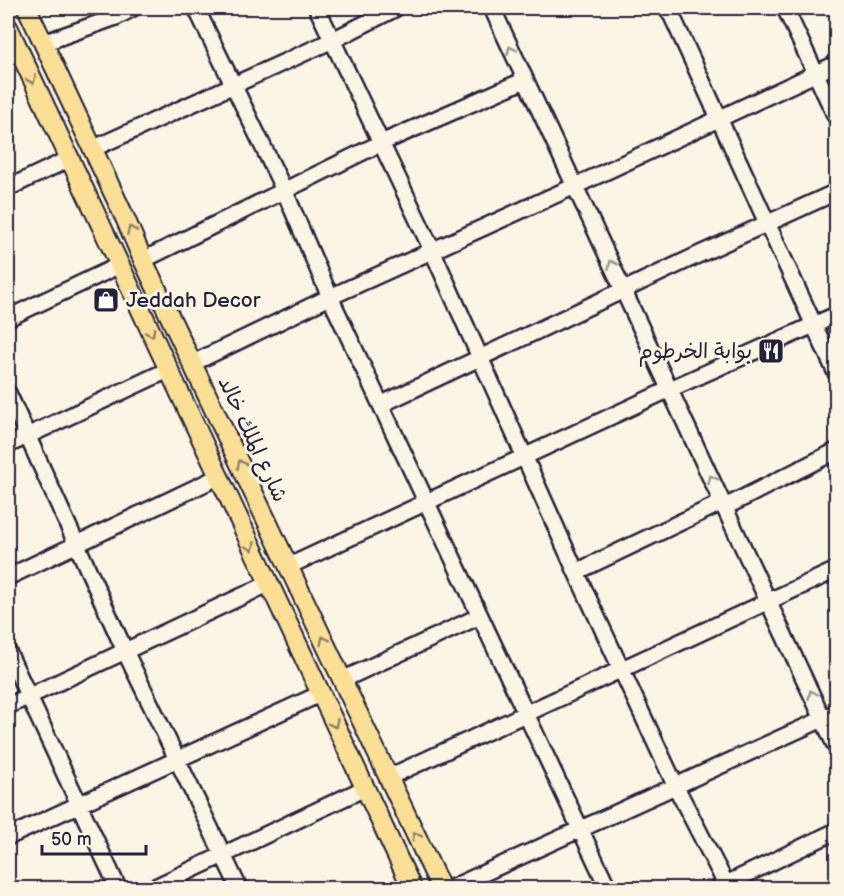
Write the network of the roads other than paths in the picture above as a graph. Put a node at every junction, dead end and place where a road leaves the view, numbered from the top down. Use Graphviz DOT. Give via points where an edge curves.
graph roads {
  1 [pos="27,8"];
  2 [pos="133,8"];
  3 [pos="196,8"];
  4 [pos="317,8"];
  5 [pos="396,8"];
  6 [pos="492,8"];
  7 [pos="668,8"];
  8 [pos="785,8"];
  9 [pos="8,27"];
  10 [pos="333,40"];
  11 [pos="43,43"];
  12 [pos="837,64"];
  13 [pos="815,74"];
  14 [pos="525,80"];
  15 [pos="231,85"];
  16 [pos="720,117"];
  17 [pos="837,117"];
  18 [pos="381,143"];
  19 [pos="92,149"];
  20 [pos="69,159"];
  21 [pos="575,186"];
  22 [pos="8,188"];
  23 [pos="285,192"];
  24 [pos="837,192"];
  25 [pos="769,223"];
  26 [pos="432,250"];
  27 [pos="143,260"];
  28 [pos="120,265"];
  29 [pos="624,291"];
  30 [pos="330,297"];
  31 [pos="837,315"];
  32 [pos="8,318"];
  33 [pos="814,325"];
  34 [pos="481,359"];
  35 [pos="193,363"];
  36 [pos="168,370"];
  37 [pos="837,373"];
  38 [pos="670,389"];
  39 [pos="8,393"];
  40 [pos="382,404"];
  41 [pos="28,436"];
  42 [pos="8,445"];
  43 [pos="837,451"];
  44 [pos="526,457"];
  45 [pos="218,477"];
  46 [pos="427,502"];
  47 [pos="724,505"];
  48 [pos="77,545"];
  49 [pos="289,566"];
  50 [pos="837,570"];
  51 [pos="576,572"];
  52 [pos="8,577"];
  53 [pos="268,584"];
  54 [pos="769,601"];
  55 [pos="480,616"];
  56 [pos="125,651"];
  57 [pos="8,652"];
  58 [pos="621,670"];
  59 [pos="342,680"];
  60 [pos="320,694"];
  61 [pos="28,696"];
  62 [pos="8,706"];
  63 [pos="526,714"];
  64 [pos="830,716"];
  65 [pos="837,747"];
  66 [pos="178,760"];
  67 [pos="389,777"];
  68 [pos="365,788"];
  69 [pos="676,788"];
  70 [pos="79,804"];
  71 [pos="580,829"];
  72 [pos="837,831"];
  73 [pos="8,837"];
  74 [pos="224,855"];
  75 [pos="724,887"];
  76 [pos="118,888"];
  77 [pos="153,888"];
  78 [pos="239,888"];
  79 [pos="412,888"];
  80 [pos="441,888"];
  81 [pos="451,888"];
  82 [pos="608,888"];
  1 -- 11 [label="main road, شارع الملك خالد"];
  2 -- 11 [label="street"];
  3 -- 15 [label="street"];
  4 -- 10 [label="street"];
  5 -- 10 [label="street"];
  14 -- 6 [label="street, one-way"];
  7 -- 16 [label="street"];
  8 -- 13 [label="street"];
  9 -- 20 [label="main road, one-way"];
  10 -- 15 [label="street"];
  10 -- 18 [label="street"];
  11 -- 19 [label="main road, شارع الملك خالد"];
  12 -- 13 [label="street"];
  13 -- 16 [label="street"];
  13 -- 17 [label="street"];
  14 -- 18 [label="street"];
  14 -- 21 [label="street"];
  15 -- 19 [label="street"];
  15 -- 23 [label="street"];
  16 -- 21 [label="street"];
  16 -- 25 [label="street"];
  18 -- 23 [label="street"];
  18 -- 26 [label="street"];
  27 -- 19 [label="main road, شارع الملك خالد, one-way"];
  20 -- 22 [label="street"];
  20 -- 28 [label="main road"];
  21 -- 26 [label="street"];
  29 -- 21 [label="street, one-way"];
  23 -- 27 [label="street"];
  23 -- 30 [label="street"];
  24 -- 25 [label="street"];
  25 -- 29 [label="street"];
  25 -- 33 [label="street"];
  26 -- 30 [label="street"];
  26 -- 34 [label="street"];
  27 -- 35 [label="main road, شارع الملك خالد"];
  28 -- 32 [label="street"];
  28 -- 36 [label="main road, one-way"];
  29 -- 34 [label="street"];
  29 -- 38 [label="street"];
  30 -- 35 [label="street"];
  30 -- 40 [label="street"];
  31 -- 33 [label="street"];
  33 -- 37 [label="street"];
  33 -- 38 [label="street"];
  34 -- 40 [label="street"];
  34 -- 44 [label="street"];
  49 -- 35 [label="main road, شارع الملك خالد, one-way"];
  36 -- 41 [label="street"];
  36 -- 45 [label="main road"];
  38 -- 44 [label="street"];
  47 -- 38 [label="street, one-way"];
  39 -- 41 [label="street"];
  40 -- 46 [label="street"];
  41 -- 42 [label="street"];
  41 -- 48 [label="street"];
  43 -- 47 [label="street"];
  44 -- 46 [label="street"];
  44 -- 51 [label="street"];
  45 -- 48 [label="street"];
  45 -- 53 [label="main road, one-way"];
  46 -- 49 [label="street"];
  46 -- 55 [label="street"];
  47 -- 51 [label="street"];
  47 -- 54 [label="street"];
  48 -- 52 [label="street"];
  48 -- 56 [label="street"];
  59 -- 49 [label="main road, شارع الملك خالد, one-way"];
  50 -- 54 [label="street"];
  51 -- 58 [label="street"];
  53 -- 56 [label="street"];
  53 -- 60 [label="main road"];
  54 -- 58 [label="street"];
  64 -- 54 [label="street, one-way"];
  55 -- 59 [label="street"];
  55 -- 63 [label="street"];
  56 -- 61 [label="street"];
  56 -- 66 [label="street"];
  57 -- 61 [label="street"];
  58 -- 63 [label="street"];
  58 -- 69 [label="street"];
  59 -- 67 [label="main road, شارع الملك خالد"];
  60 -- 66 [label="street"];
  60 -- 68 [label="main road, one-way"];
  61 -- 62 [label="street"];
  61 -- 70 [label="street"];
  63 -- 67 [label="street"];
  63 -- 71 [label="street"];
  64 -- 65 [label="street"];
  64 -- 69 [label="street"];
  66 -- 70 [label="street"];
  66 -- 74 [label="street"];
  80 -- 67 [label="main road, شارع الملك خالد, one-way"];
  68 -- 74 [label="street"];
  68 -- 79 [label="main road"];
  69 -- 71 [label="street"];
  69 -- 75 [label="street"];
  70 -- 73 [label="street"];
  70 -- 76 [label="street"];
  71 -- 81 [label="street"];
  71 -- 82 [label="street"];
  72 -- 75 [label="street"];
  74 -- 77 [label="street"];
  74 -- 78 [label="street"];
}
